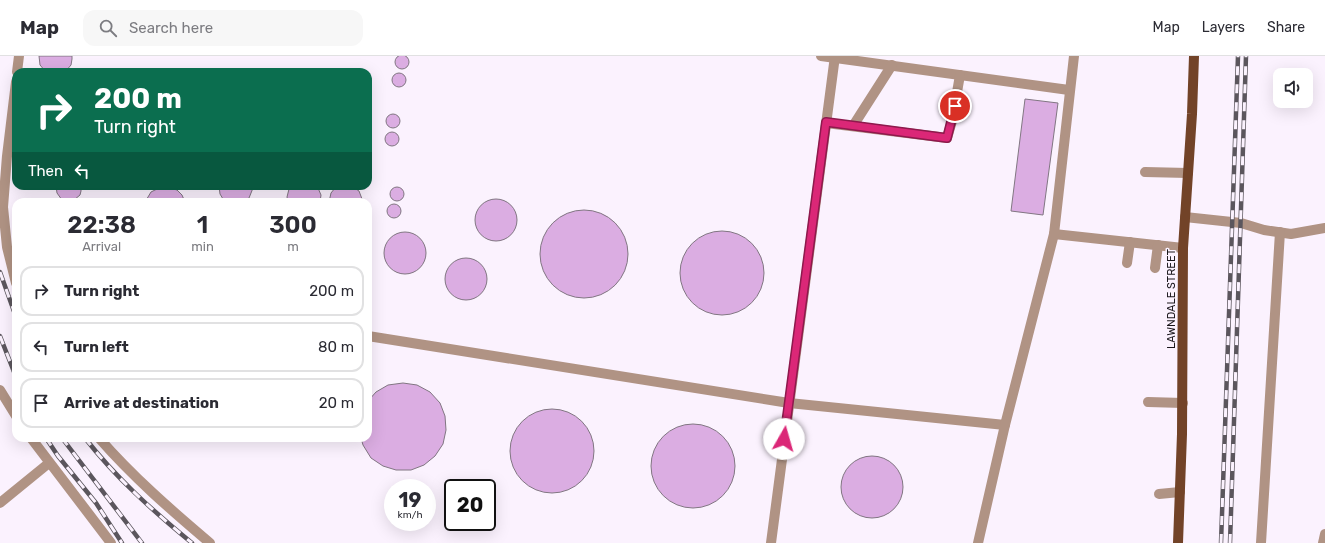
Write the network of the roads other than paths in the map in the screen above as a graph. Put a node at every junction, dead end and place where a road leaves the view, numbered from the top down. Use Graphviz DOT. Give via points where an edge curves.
graph roads {
  1 [pos="19,56"];
  2 [pos="821,56"];
  3 [pos="1074,56"];
  4 [pos="1194,56"];
  5 [pos="835,57"];
  6 [pos="892,65"];
  7 [pos="18,68"];
  8 [pos="960,75"];
  9 [pos="1069,90"];
  10 [pos="12,115"];
  11 [pos="826,122"];
  12 [pos="853,126"];
  13 [pos="1145,172"];
  14 [pos="1188,173"];
  15 [pos="1185,217"];
  16 [pos="1325,228"];
  17 [pos="1280,232"];
  18 [pos="1054,234"];
  19 [pos="1130,242"];
  20 [pos="1158,245"];
  21 [pos="1183,248"];
  22 [pos="1127,263"];
  23 [pos="12,267"];
  24 [pos="1155,268"];
  25 [pos="372,337"];
  26 [pos="0,390"];
  27 [pos="1148,402"];
  28 [pos="789,403"];
  29 [pos="1182,403"];
  30 [pos="12,410"];
  31 [pos="1005,425"];
  32 [pos="34,442"];
  33 [pos="103,442"];
  34 [pos="49,463"];
  35 [pos="1180,492"];
  36 [pos="1159,494"];
  37 [pos="0,503"];
  38 [pos="1325,534"];
  39 [pos="203,541"];
  40 [pos="111,543"];
  41 [pos="771,543"];
  42 [pos="978,543"];
  43 [pos="1178,543"];
  44 [pos="1261,543"];
  45 [pos="1323,543"];
  1 -- 7 [label="lane"];
  2 -- 5 [label="lane"];
  3 -- 9 [label="lane"];
  4 -- 14 [label="main road, LAWNDALE STREET"];
  5 -- 6 [label="lane"];
  5 -- 11 [label="lane"];
  6 -- 8 [label="lane"];
  6 -- 12 [label="lane"];
  8 -- 9 [label="lane"];
  8 -- 12 [label="lane" via="947,138"];
  9 -- 18 [label="lane"];
  10 -- 23 [label="lane" via="3,207"];
  11 -- 12 [label="lane"];
  11 -- 28 [label="lane"];
  13 -- 14 [label="lane"];
  14 -- 15 [label="main road, LAWNDALE STREET"];
  15 -- 17 [label="lane" via="1241,223"];
  15 -- 21 [label="main road, LAWNDALE STREET"];
  16 -- 17 [label="lane" via="1291,234"];
  17 -- 44 [label="lane"];
  18 -- 19 [label="lane"];
  18 -- 31 [label="lane"];
  19 -- 20 [label="lane"];
  19 -- 22 [label="lane"];
  20 -- 21 [label="lane"];
  20 -- 24 [label="lane"];
  21 -- 29 [label="main road, LAWNDALE STREET"];
  25 -- 28 [label="lane"];
  26 -- 30 [label="lane"];
  27 -- 29 [label="lane"];
  28 -- 31 [label="lane"];
  28 -- 41 [label="lane"];
  29 -- 35 [label="main road, LAWNDALE STREET"];
  31 -- 42 [label="lane"];
  32 -- 34 [label="lane"];
  33 -- 39 [label="lane" via="125,467"];
  34 -- 37 [label="lane"];
  34 -- 40 [label="lane"];
  35 -- 36 [label="lane"];
  35 -- 43 [label="main road, LAWNDALE STREET"];
  38 -- 45 [label="lane"];
}
